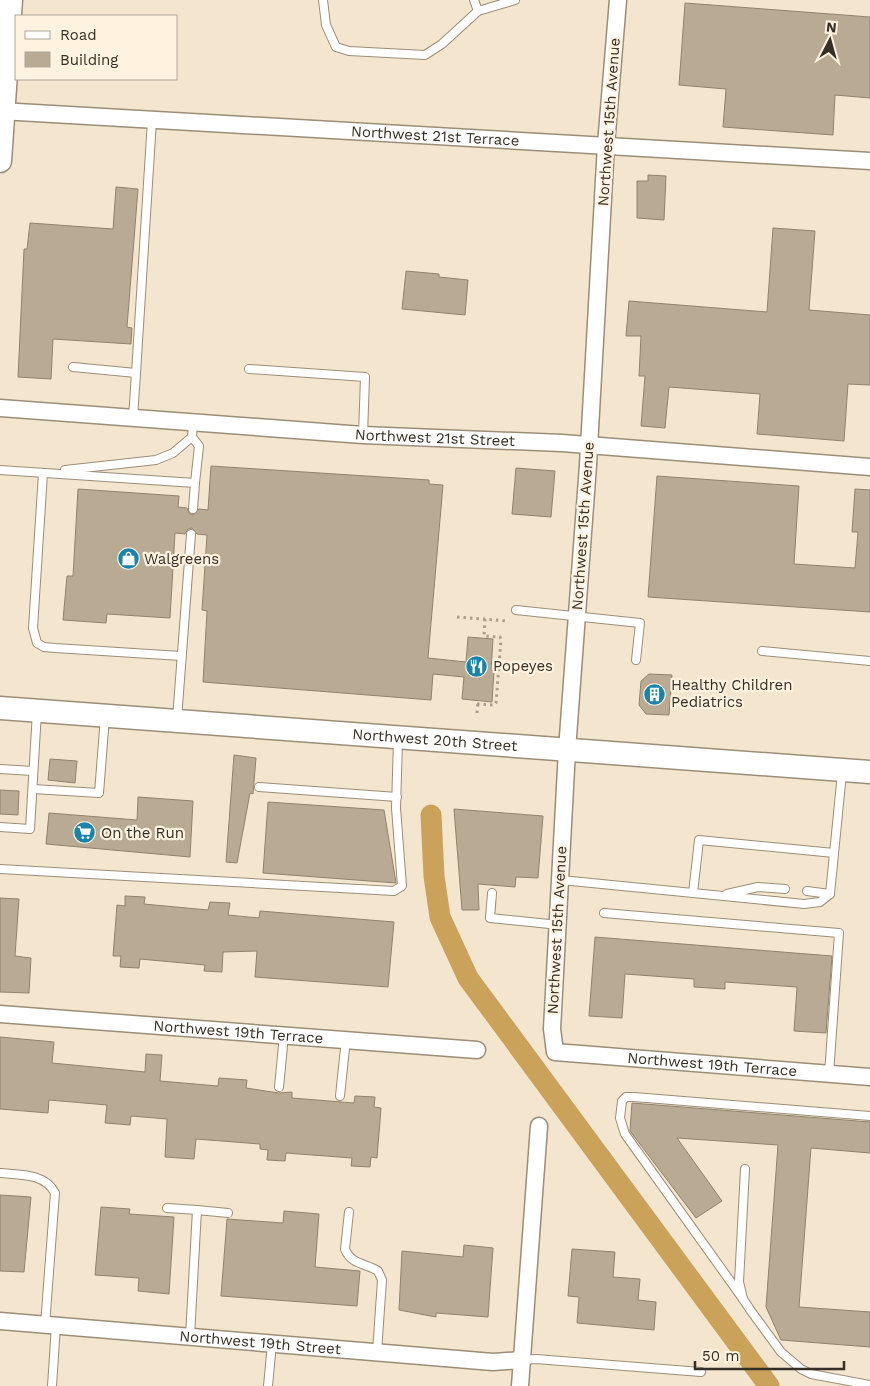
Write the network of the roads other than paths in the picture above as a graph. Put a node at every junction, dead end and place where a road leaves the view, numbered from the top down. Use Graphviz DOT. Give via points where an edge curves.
graph roads {
  1 [pos="11,0"];
  2 [pos="323,0"];
  3 [pos="474,0"];
  4 [pos="515,0"];
  5 [pos="618,0"];
  6 [pos="478,11"];
  7 [pos="4,44"];
  8 [pos="2,111"];
  9 [pos="152,120"];
  10 [pos="606,145"];
  11 [pos="0,160"];
  12 [pos="870,162"];
  13 [pos="73,367"];
  14 [pos="249,369"];
  15 [pos="136,373"];
  16 [pos="0,408"];
  17 [pos="133,418"];
  18 [pos="193,430"];
  19 [pos="363,435"];
  20 [pos="589,446"];
  21 [pos="870,467"];
  22 [pos="0,470"];
  23 [pos="43,472"];
  24 [pos="195,483"];
  25 [pos="193,508"];
  26 [pos="192,534"];
  27 [pos="516,610"];
  28 [pos="576,615"];
  29 [pos="762,651"];
  30 [pos="181,656"];
  31 [pos="636,660"];
  32 [pos="870,662"];
  33 [pos="0,708"];
  34 [pos="36,711"];
  35 [pos="105,716"];
  36 [pos="177,721"];
  37 [pos="398,737"];
  38 [pos="566,750"];
  39 [pos="0,768"];
  40 [pos="842,770"];
  41 [pos="34,772"];
  42 [pos="870,772"];
  43 [pos="259,787"];
  44 [pos="32,789"];
  45 [pos="397,797"];
  46 [pos="0,827"];
  47 [pos="834,853"];
  48 [pos="0,870"];
  49 [pos="561,880"];
  50 [pos="785,889"];
  51 [pos="807,891"];
  52 [pos="492,893"];
  53 [pos="694,894"];
  54 [pos="830,894"];
  55 [pos="720,896"];
  56 [pos="604,913"];
  57 [pos="559,925"];
  58 [pos="0,1014"];
  59 [pos="284,1035"];
  60 [pos="346,1039"];
  61 [pos="476,1050"];
  62 [pos="555,1052"];
  63 [pos="829,1074"];
  64 [pos="870,1077"];
  65 [pos="279,1087"];
  66 [pos="340,1096"];
  67 [pos="870,1116"];
  68 [pos="539,1126"];
  69 [pos="745,1169"];
  70 [pos="0,1173"];
  71 [pos="167,1208"];
  72 [pos="197,1210"];
  73 [pos="349,1212"];
  74 [pos="228,1213"];
  75 [pos="743,1298"];
  76 [pos="0,1321"];
  77 [pos="51,1325"];
  78 [pos="190,1336"];
  79 [pos="272,1344"];
  80 [pos="377,1352"];
  81 [pos="522,1360"];
  82 [pos="701,1372"];
  83 [pos="870,1384"];
  84 [pos="52,1386"];
  85 [pos="268,1386"];
  86 [pos="520,1386"];
  1 -- 7 [label="main road"];
  2 -- 6 [label="lane" via="330,38 336,47 349,51 425,55"];
  3 -- 6 [label="lane"];
  4 -- 6 [label="lane"];
  5 -- 10 [label="street, Northwest 15th Avenue"];
  7 -- 8 [label="main road"];
  8 -- 9 [label="street, Northwest 21st Terrace"];
  8 -- 11 [label="main road"];
  9 -- 10 [label="street, Northwest 21st Terrace"];
  9 -- 15 [label="lane"];
  10 -- 12 [label="street, Northwest 21st Terrace"];
  10 -- 20 [label="street, Northwest 15th Avenue"];
  13 -- 15 [label="lane"];
  14 -- 19 [label="lane" via="365,377"];
  15 -- 17 [label="lane"];
  16 -- 17 [label="street, Northwest 21st Street"];
  17 -- 18 [label="street, Northwest 21st Street"];
  18 -- 19 [label="street, Northwest 21st Street"];
  18 -- 23 [label="lane" via="173,454 156,460"];
  18 -- 24 [label="lane" via="199,446"];
  19 -- 20 [label="street, Northwest 21st Street" via="436,436"];
  20 -- 21 [label="street, Northwest 21st Street"];
  20 -- 28 [label="street, Northwest 15th Avenue"];
  22 -- 23 [label="lane"];
  23 -- 24 [label="lane"];
  23 -- 30 [label="lane" via="33,628 37,643 55,648"];
  24 -- 25 [label="lane"];
  26 -- 30 [label="lane"];
  27 -- 28 [label="lane"];
  28 -- 31 [label="lane" via="640,623"];
  28 -- 38 [label="street, Northwest 15th Avenue"];
  29 -- 32 [label="lane"];
  30 -- 36 [label="lane"];
  33 -- 34 [label="main road, Northwest 20th Street"];
  34 -- 35 [label="main road, Northwest 20th Street"];
  34 -- 41 [label="lane"];
  35 -- 36 [label="main road, Northwest 20th Street"];
  35 -- 44 [label="lane" via="99,793"];
  36 -- 37 [label="main road, Northwest 20th Street"];
  37 -- 38 [label="main road, Northwest 20th Street"];
  37 -- 45 [label="lane"];
  38 -- 40 [label="main road, Northwest 20th Street"];
  38 -- 49 [label="street, Northwest 15th Avenue"];
  39 -- 41 [label="lane"];
  40 -- 42 [label="main road, Northwest 20th Street"];
  40 -- 47 [label="lane"];
  41 -- 44 [label="lane"];
  43 -- 45 [label="lane"];
  44 -- 46 [label="lane" via="30,829"];
  45 -- 48 [label="lane" via="402,886 394,891"];
  47 -- 53 [label="lane" via="699,840"];
  47 -- 54 [label="lane"];
  49 -- 53 [label="lane"];
  49 -- 57 [label="street, Northwest 15th Avenue"];
  50 -- 55 [label="lane" via="758,887"];
  51 -- 54 [label="lane"];
  52 -- 57 [label="lane" via="490,918"];
  53 -- 55 [label="lane"];
  54 -- 55 [label="lane" via="820,902 804,904"];
  56 -- 63 [label="lane" via="840,933"];
  57 -- 62 [label="street, Northwest 15th Avenue" via="552,1029"];
  58 -- 59 [label="street, Northwest 19th Terrace"];
  59 -- 60 [label="street, Northwest 19th Terrace"];
  59 -- 65 [label="lane"];
  60 -- 61 [label="street, Northwest 19th Terrace"];
  60 -- 66 [label="lane"];
  62 -- 63 [label="street, Northwest 19th Terrace"];
  63 -- 64 [label="street, Northwest 19th Terrace"];
  67 -- 75 [label="lane" via="634,1097 626,1097 622,1101 620,1118 625,1134"];
  68 -- 81 [label="street"];
  69 -- 75 [label="lane" via="739,1282"];
  70 -- 77 [label="lane" via="40,1178 47,1181 55,1192"];
  71 -- 72 [label="lane"];
  72 -- 74 [label="lane"];
  72 -- 78 [label="lane"];
  73 -- 80 [label="lane" via="347,1254 357,1263 378,1272 382,1280"];
  75 -- 83 [label="lane" via="781,1352 801,1369 811,1374"];
  76 -- 77 [label="street, Northwest 19th Street"];
  77 -- 78 [label="street, Northwest 19th Street"];
  77 -- 84 [label="lane"];
  78 -- 79 [label="street, Northwest 19th Street"];
  79 -- 80 [label="street, Northwest 19th Street"];
  79 -- 85 [label="lane"];
  80 -- 81 [label="street, Northwest 19th Street" via="502,1363"];
  81 -- 82 [label="lane"];
  81 -- 86 [label="street"];
}
